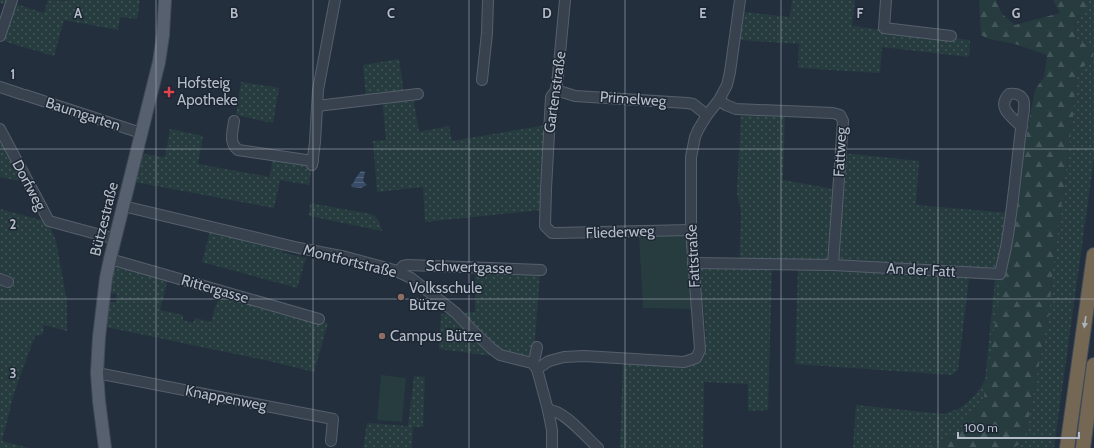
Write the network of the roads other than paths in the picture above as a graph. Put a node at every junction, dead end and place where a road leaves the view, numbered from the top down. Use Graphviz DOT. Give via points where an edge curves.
graph roads {
  1 [pos="12,0"];
  2 [pos="165,0"];
  3 [pos="335,0"];
  4 [pos="488,0"];
  5 [pos="565,0"];
  6 [pos="740,0"];
  7 [pos="886,0"];
  8 [pos="0,36"];
  9 [pos="951,36"];
  10 [pos="482,80"];
  11 [pos="0,87"];
  12 [pos="556,90"];
  13 [pos="418,94"];
  14 [pos="719,100"];
  15 [pos="317,106"];
  16 [pos="707,115"];
  17 [pos="234,120"];
  18 [pos="1022,127"];
  19 [pos="0,130"];
  20 [pos="141,133"];
  21 [pos="124,206"];
  22 [pos="691,230"];
  23 [pos="549,231"];
  24 [pos="115,239"];
  25 [pos="1094,255"];
  26 [pos="110,259"];
  27 [pos="692,263"];
  28 [pos="833,265"];
  29 [pos="542,270"];
  30 [pos="398,272"];
  31 [pos="319,320"];
  32 [pos="537,347"];
  33 [pos="1094,365"];
  34 [pos="534,366"];
  35 [pos="97,373"];
  36 [pos="548,410"];
  37 [pos="331,441"];
  38 [pos="105,448"];
  39 [pos="552,448"];
  40 [pos="598,448"];
  41 [pos="1068,448"];
  42 [pos="1083,448"];
  1 -- 8 [label="street"];
  2 -- 20 [label="main road, Bützestraße" via="159,62"];
  3 -- 15 [label="street"];
  4 -- 10 [label="street"];
  5 -- 12 [label="street, Gartenstraße"];
  6 -- 14 [label="street, Fattstraße" via="730,72"];
  7 -- 9 [label="street" via="884,28"];
  11 -- 20 [label="street, Baumgarten"];
  12 -- 16 [label="street, Primelweg" via="574,96 693,104"];
  12 -- 23 [label="street, Gartenstraße" via="551,97 546,189 545,226"];
  13 -- 15 [label="street"];
  14 -- 16 [label="street, Fattstraße"];
  14 -- 28 [label="street, Fattweg" via="736,109 840,115 843,121"];
  15 -- 17 [label="street" via="312,163 238,150 231,140"];
  16 -- 22 [label="street, Fattstraße" via="698,130 692,149"];
  18 -- 28 [label="street, An der Fatt" via="1000,274"];
  19 -- 24 [label="street, Dorfweg" via="49,221"];
  20 -- 21 [label="main road, Bützestraße"];
  21 -- 24 [label="main road, Bützestraße"];
  21 -- 30 [label="street, Montfortstraße" via="346,257"];
  22 -- 23 [label="street, Fliederweg" via="556,234"];
  22 -- 27 [label="street, Fattstraße"];
  24 -- 26 [label="main road, Bützestraße"];
  25 -- 41 [label="highway, one-way"];
  26 -- 31 [label="street, Rittergasse"];
  26 -- 35 [label="main road, Bützestraße" via="99,336"];
  27 -- 28 [label="street, An der Fatt"];
  27 -- 34 [label="street, Fattstraße" via="700,350 696,358 684,362 584,356 564,357"];
  29 -- 30 [label="street, Schwertgasse" via="408,265 403,266"];
  30 -- 34 [label="street, Montfortstraße" via="411,278 446,305 500,355"];
  32 -- 34 [label="street"];
  33 -- 42 [label="highway"];
  34 -- 36 [label="street"];
  35 -- 37 [label="street, Knappenweg" via="333,419"];
  35 -- 38 [label="main road, Bützestraße"];
  36 -- 39 [label="street"];
  36 -- 40 [label="street" via="567,418"];
}
